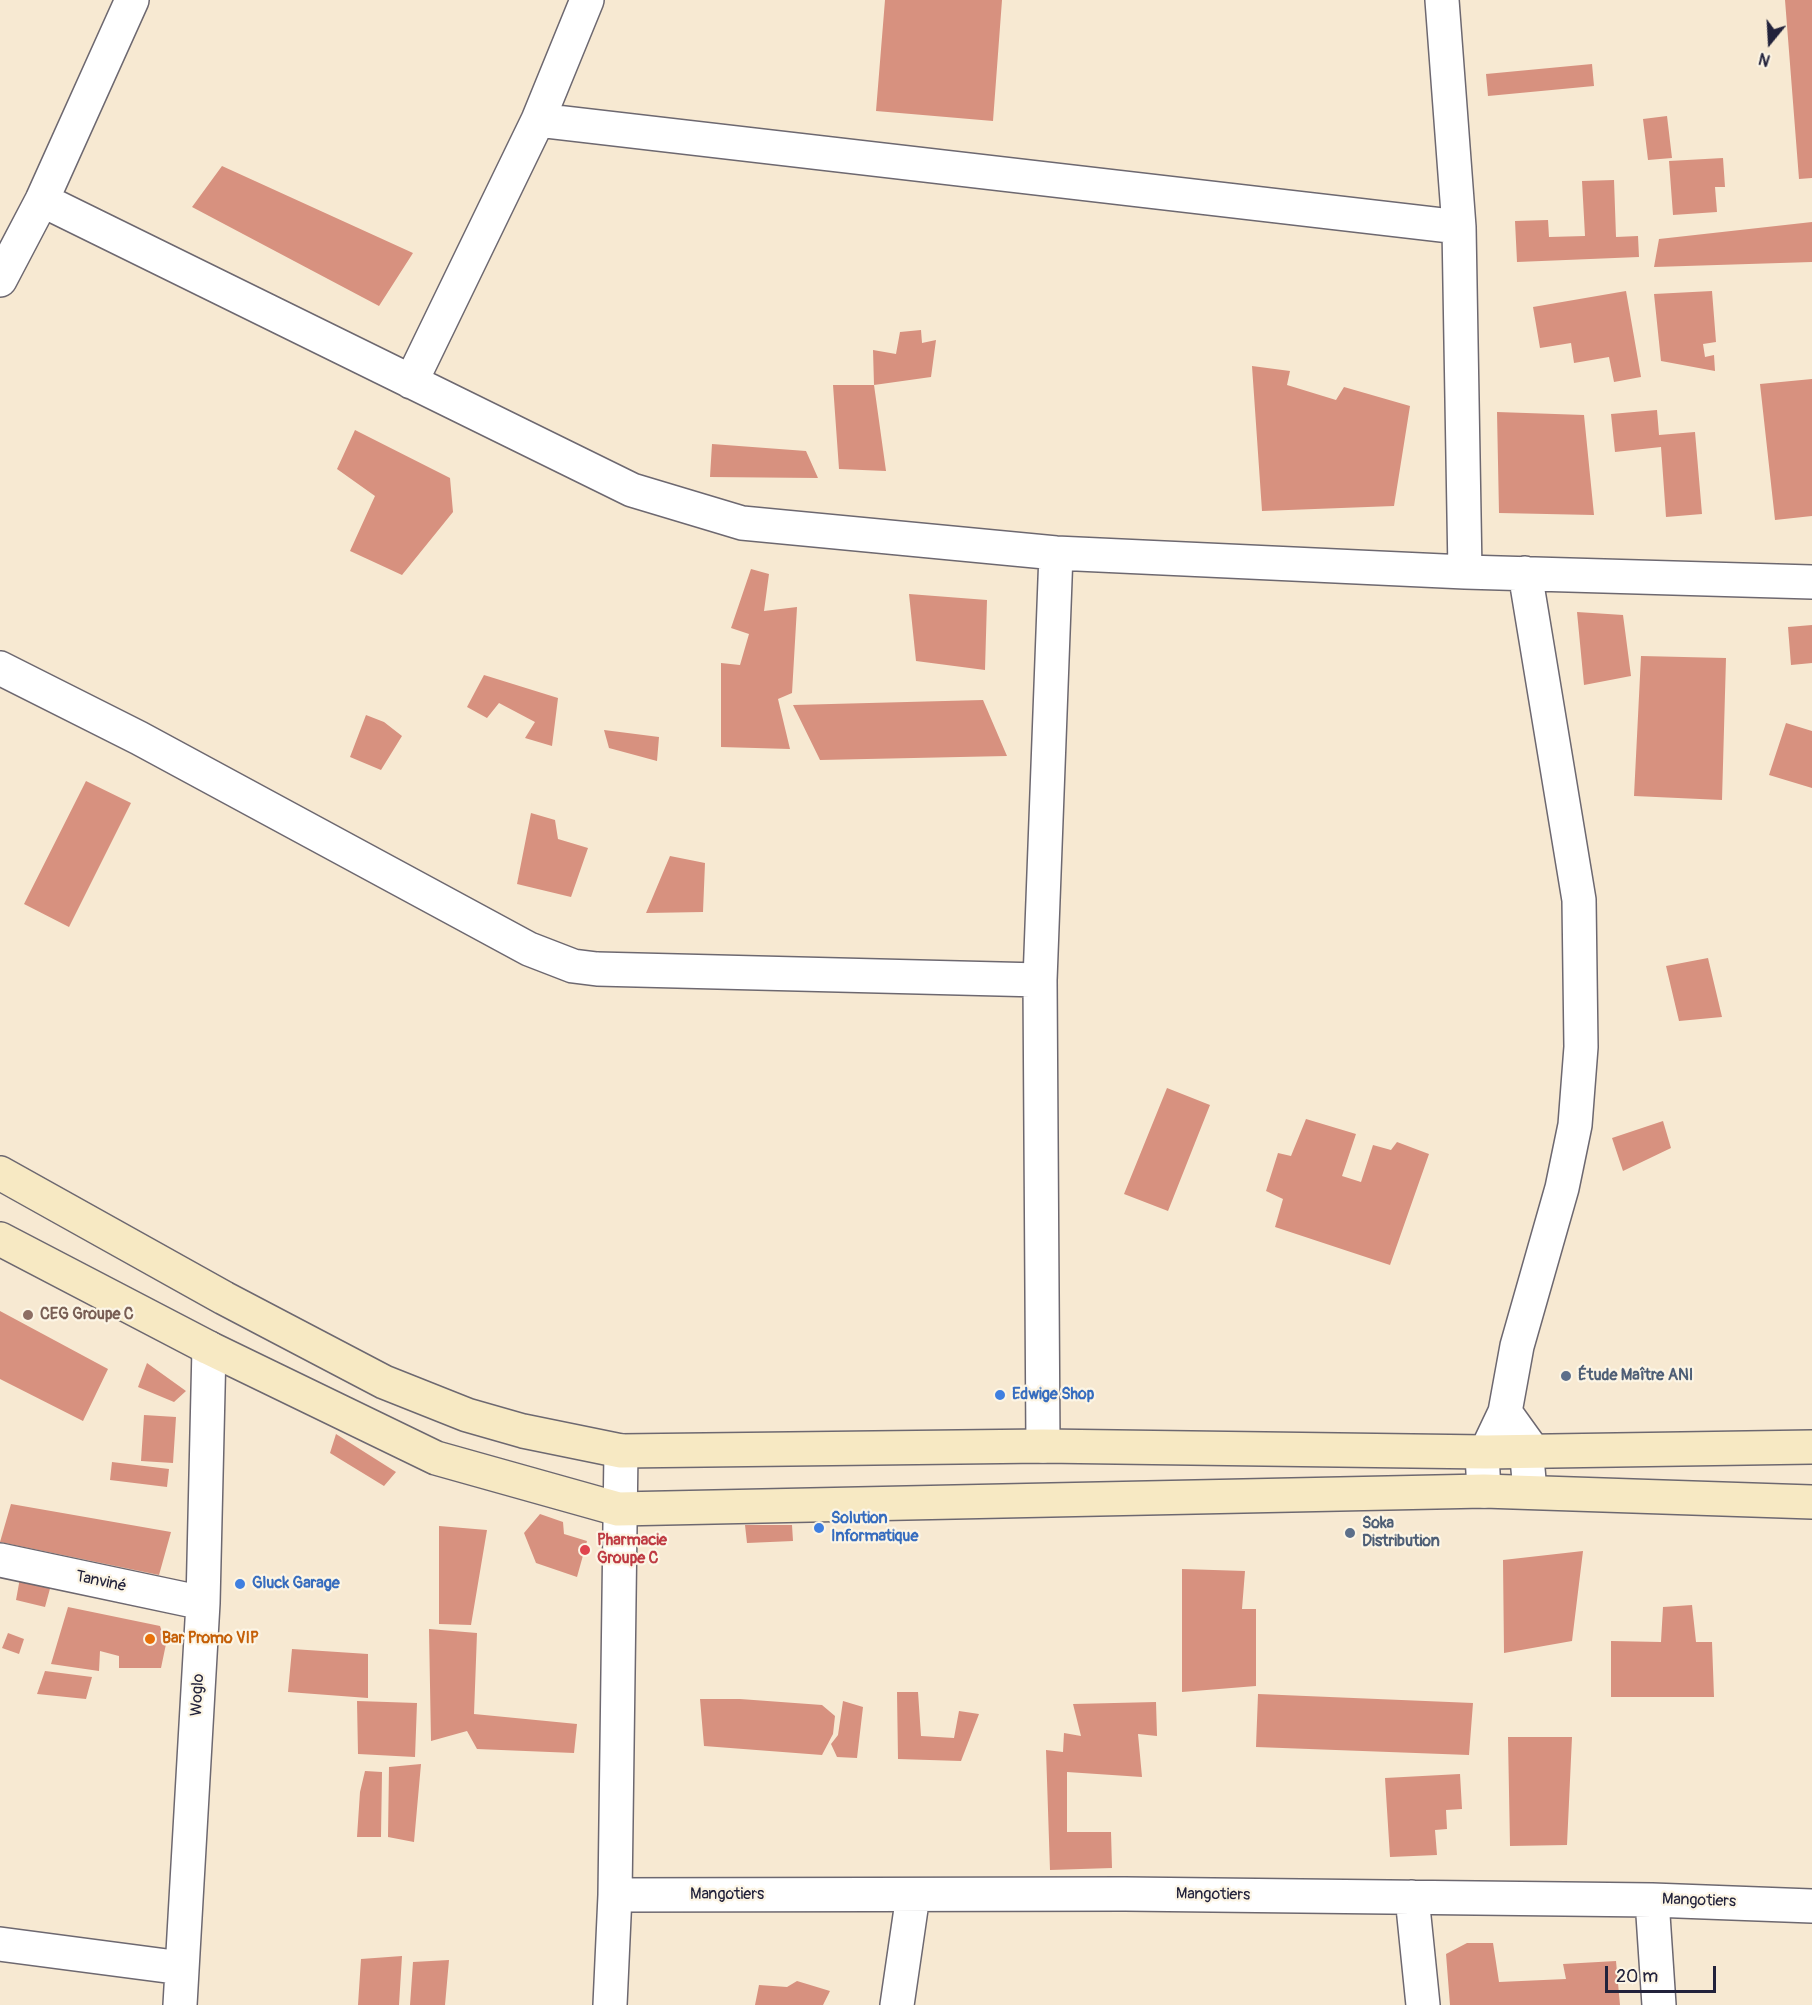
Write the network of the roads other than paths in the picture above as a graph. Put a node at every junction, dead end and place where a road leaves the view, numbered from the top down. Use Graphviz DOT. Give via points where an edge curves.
graph roads {
  1 [pos="132,0"];
  2 [pos="587,0"];
  3 [pos="1442,0"];
  4 [pos="538,120"];
  5 [pos="42,200"];
  6 [pos="1459,227"];
  7 [pos="0,280"];
  8 [pos="411,382"];
  9 [pos="1056,553"];
  10 [pos="1465,572"];
  11 [pos="1525,573"];
  12 [pos="1812,582"];
  13 [pos="0,668"];
  14 [pos="1040,980"];
  15 [pos="0,1173"];
  16 [pos="0,1239"];
  17 [pos="209,1348"];
  18 [pos="1505,1412"];
  19 [pos="1043,1446"];
  20 [pos="1812,1447"];
  21 [pos="621,1451"];
  22 [pos="1533,1451"];
  23 [pos="1486,1452"];
  24 [pos="1484,1491"];
  25 [pos="1530,1491"];
  26 [pos="1812,1502"];
  27 [pos="618,1509"];
  28 [pos="0,1560"];
  29 [pos="203,1603"];
  30 [pos="615,1895"];
  31 [pos="913,1895"];
  32 [pos="1413,1897"];
  33 [pos="1652,1900"];
  34 [pos="1812,1906"];
  35 [pos="0,1944"];
  36 [pos="182,1968"];
  37 [pos="180,2005"];
  38 [pos="609,2005"];
  39 [pos="897,2005"];
  40 [pos="1423,2005"];
  41 [pos="1659,2005"];
  1 -- 5 [label="street"];
  2 -- 4 [label="street"];
  3 -- 6 [label="street"];
  4 -- 6 [label="street"];
  4 -- 8 [label="street"];
  5 -- 7 [label="street"];
  5 -- 8 [label="street"];
  6 -- 10 [label="street"];
  8 -- 9 [label="street" via="632,490 705,514 742,523"];
  9 -- 10 [label="street"];
  9 -- 14 [label="street"];
  10 -- 11 [label="street"];
  11 -- 12 [label="street"];
  11 -- 18 [label="street" via="1579,900 1581,1047 1573,1136 1517,1346"];
  13 -- 14 [label="street" via="139,738 529,949 573,966"];
  14 -- 19 [label="street"];
  15 -- 21 [label="street" via="384,1382 523,1431"];
  16 -- 17 [label="street"];
  17 -- 27 [label="street" via="436,1458"];
  17 -- 29 [label="street, Woglo"];
  18 -- 22 [label="street"];
  18 -- 23 [label="street"];
  19 -- 21 [label="street"];
  19 -- 23 [label="street"];
  20 -- 22 [label="street"];
  21 -- 27 [label="street"];
  22 -- 23 [label="street"];
  22 -- 25 [label="street" via="1527,1458"];
  23 -- 24 [label="street" via="1482,1454"];
  24 -- 25 [label="street"];
  24 -- 27 [label="street"];
  25 -- 26 [label="street"];
  27 -- 30 [label="street"];
  28 -- 29 [label="street, Tanviné"];
  29 -- 36 [label="street, Woglo"];
  30 -- 31 [label="street, Mangotiers"];
  30 -- 38 [label="street"];
  31 -- 32 [label="street, Mangotiers"];
  31 -- 39 [label="street"];
  32 -- 33 [label="street, Mangotiers"];
  32 -- 40 [label="street"];
  33 -- 34 [label="street, Mangotiers"];
  33 -- 41 [label="street"];
  35 -- 36 [label="street"];
  36 -- 37 [label="street, Woglo"];
}
